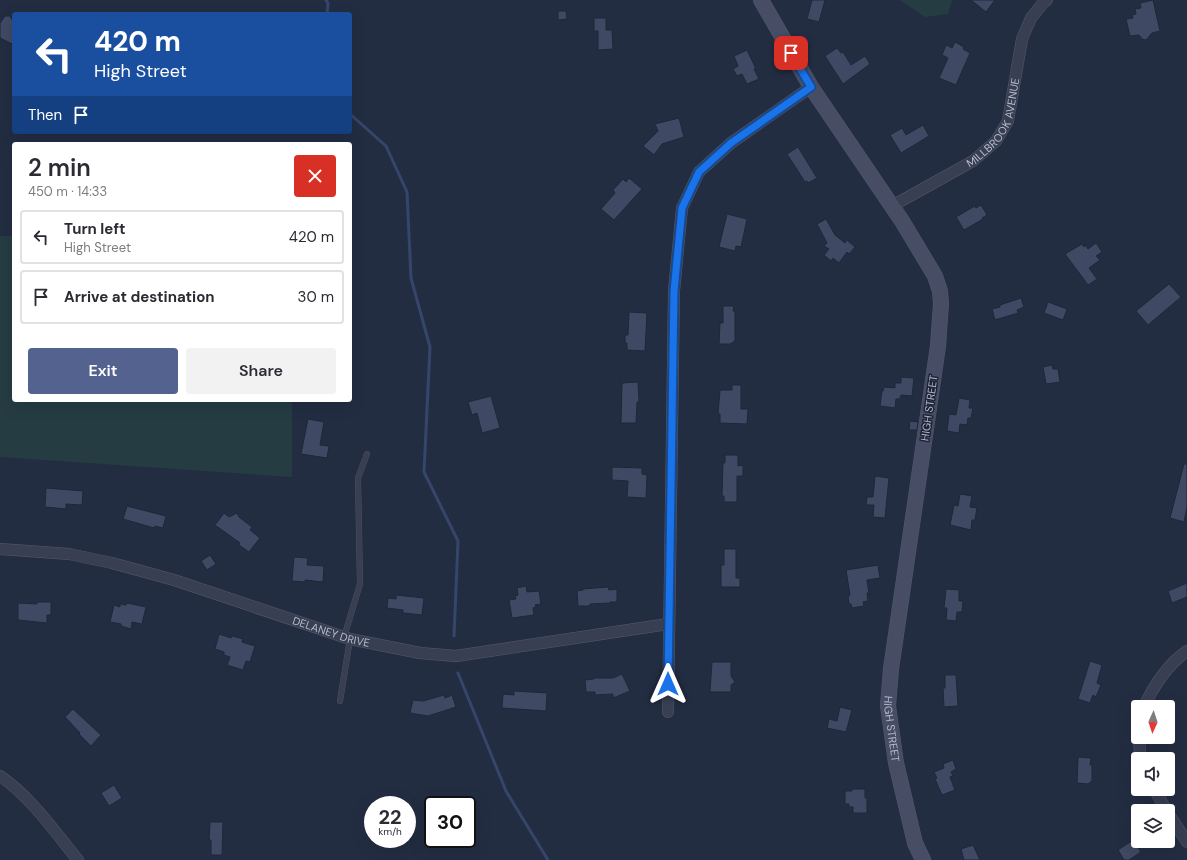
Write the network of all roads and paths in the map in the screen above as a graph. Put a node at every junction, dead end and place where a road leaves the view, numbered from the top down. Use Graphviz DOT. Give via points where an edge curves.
graph roads {
  1 [pos="761,0"];
  2 [pos="1047,0"];
  3 [pos="811,87"];
  4 [pos="892,206"];
  5 [pos="366,454"];
  6 [pos="0,549"];
  7 [pos="668,624"];
  8 [pos="347,638"];
  9 [pos="1187,651"];
  10 [pos="1147,700"];
  11 [pos="340,701"];
  12 [pos="668,712"];
  13 [pos="0,776"];
  14 [pos="1175,823"];
  15 [pos="1187,842"];
  16 [pos="78,860"];
  17 [pos="922,860"];
  1 -- 3 [label="street, HIGH STREET"];
  2 -- 4 [label="street, MILLBROOK AVENUE" via="1031,18 1022,39 1008,121 996,141 973,161"];
  3 -- 4 [label="street, HIGH STREET"];
  3 -- 7 [label="street" via="731,143 699,172 682,208 674,291"];
  4 -- 17 [label="street, HIGH STREET" via="935,276 942,304 888,706 896,763 915,843"];
  5 -- 8 [label="lane" via="358,478 360,584"];
  6 -- 8 [label="street, DELANEY DRIVE" via="69,554 112,563 174,580"];
  7 -- 8 [label="street, DELANEY DRIVE" via="456,656 420,653"];
  7 -- 12 [label="street"];
  8 -- 11 [label="lane"];
  9 -- 10 [label="street" via="1167,667"];
  13 -- 16 [label="street" via="13,784"];
  14 -- 15 [label="street"];
}
